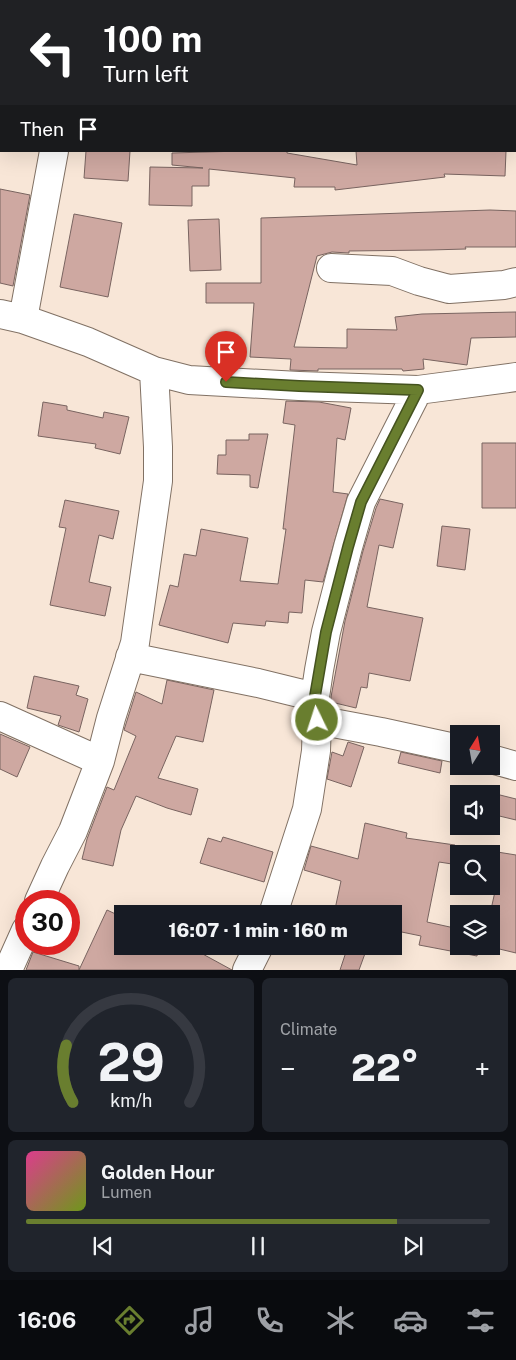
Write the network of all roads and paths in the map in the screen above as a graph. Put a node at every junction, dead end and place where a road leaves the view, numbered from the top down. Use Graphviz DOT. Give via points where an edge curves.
graph roads {
  1 [pos="54,152"];
  2 [pos="331,268"];
  3 [pos="516,282"];
  4 [pos="11,316"];
  5 [pos="154,371"];
  6 [pos="516,377"];
  7 [pos="418,390"];
  8 [pos="130,657"];
  9 [pos="316,708"];
  10 [pos="0,716"];
  11 [pos="450,747"];
  12 [pos="100,761"];
  13 [pos="500,762"];
  14 [pos="516,766"];
  15 [pos="44,890"];
  16 [pos="275,905"];
  17 [pos="15,954"];
  18 [pos="254,955"];
  19 [pos="8,970"];
  20 [pos="247,970"];
  1 -- 4 [label="street"];
  2 -- 3 [label="street" via="392,271 449,289"];
  4 -- 5 [label="street" via="88,342"];
  5 -- 7 [label="street" via="189,380"];
  5 -- 8 [label="street" via="158,481 135,643"];
  6 -- 7 [label="street"];
  7 -- 9 [label="street" via="361,502 326,632"];
  8 -- 9 [label="street" via="258,683"];
  8 -- 12 [label="street"];
  9 -- 11 [label="street" via="390,734"];
  9 -- 16 [label="street" via="316,751 307,810"];
  10 -- 12 [label="street"];
  12 -- 15 [label="street" via="73,831"];
  13 -- 14 [label="street"];
  17 -- 19 [label="street"];
  18 -- 20 [label="street"];
}
